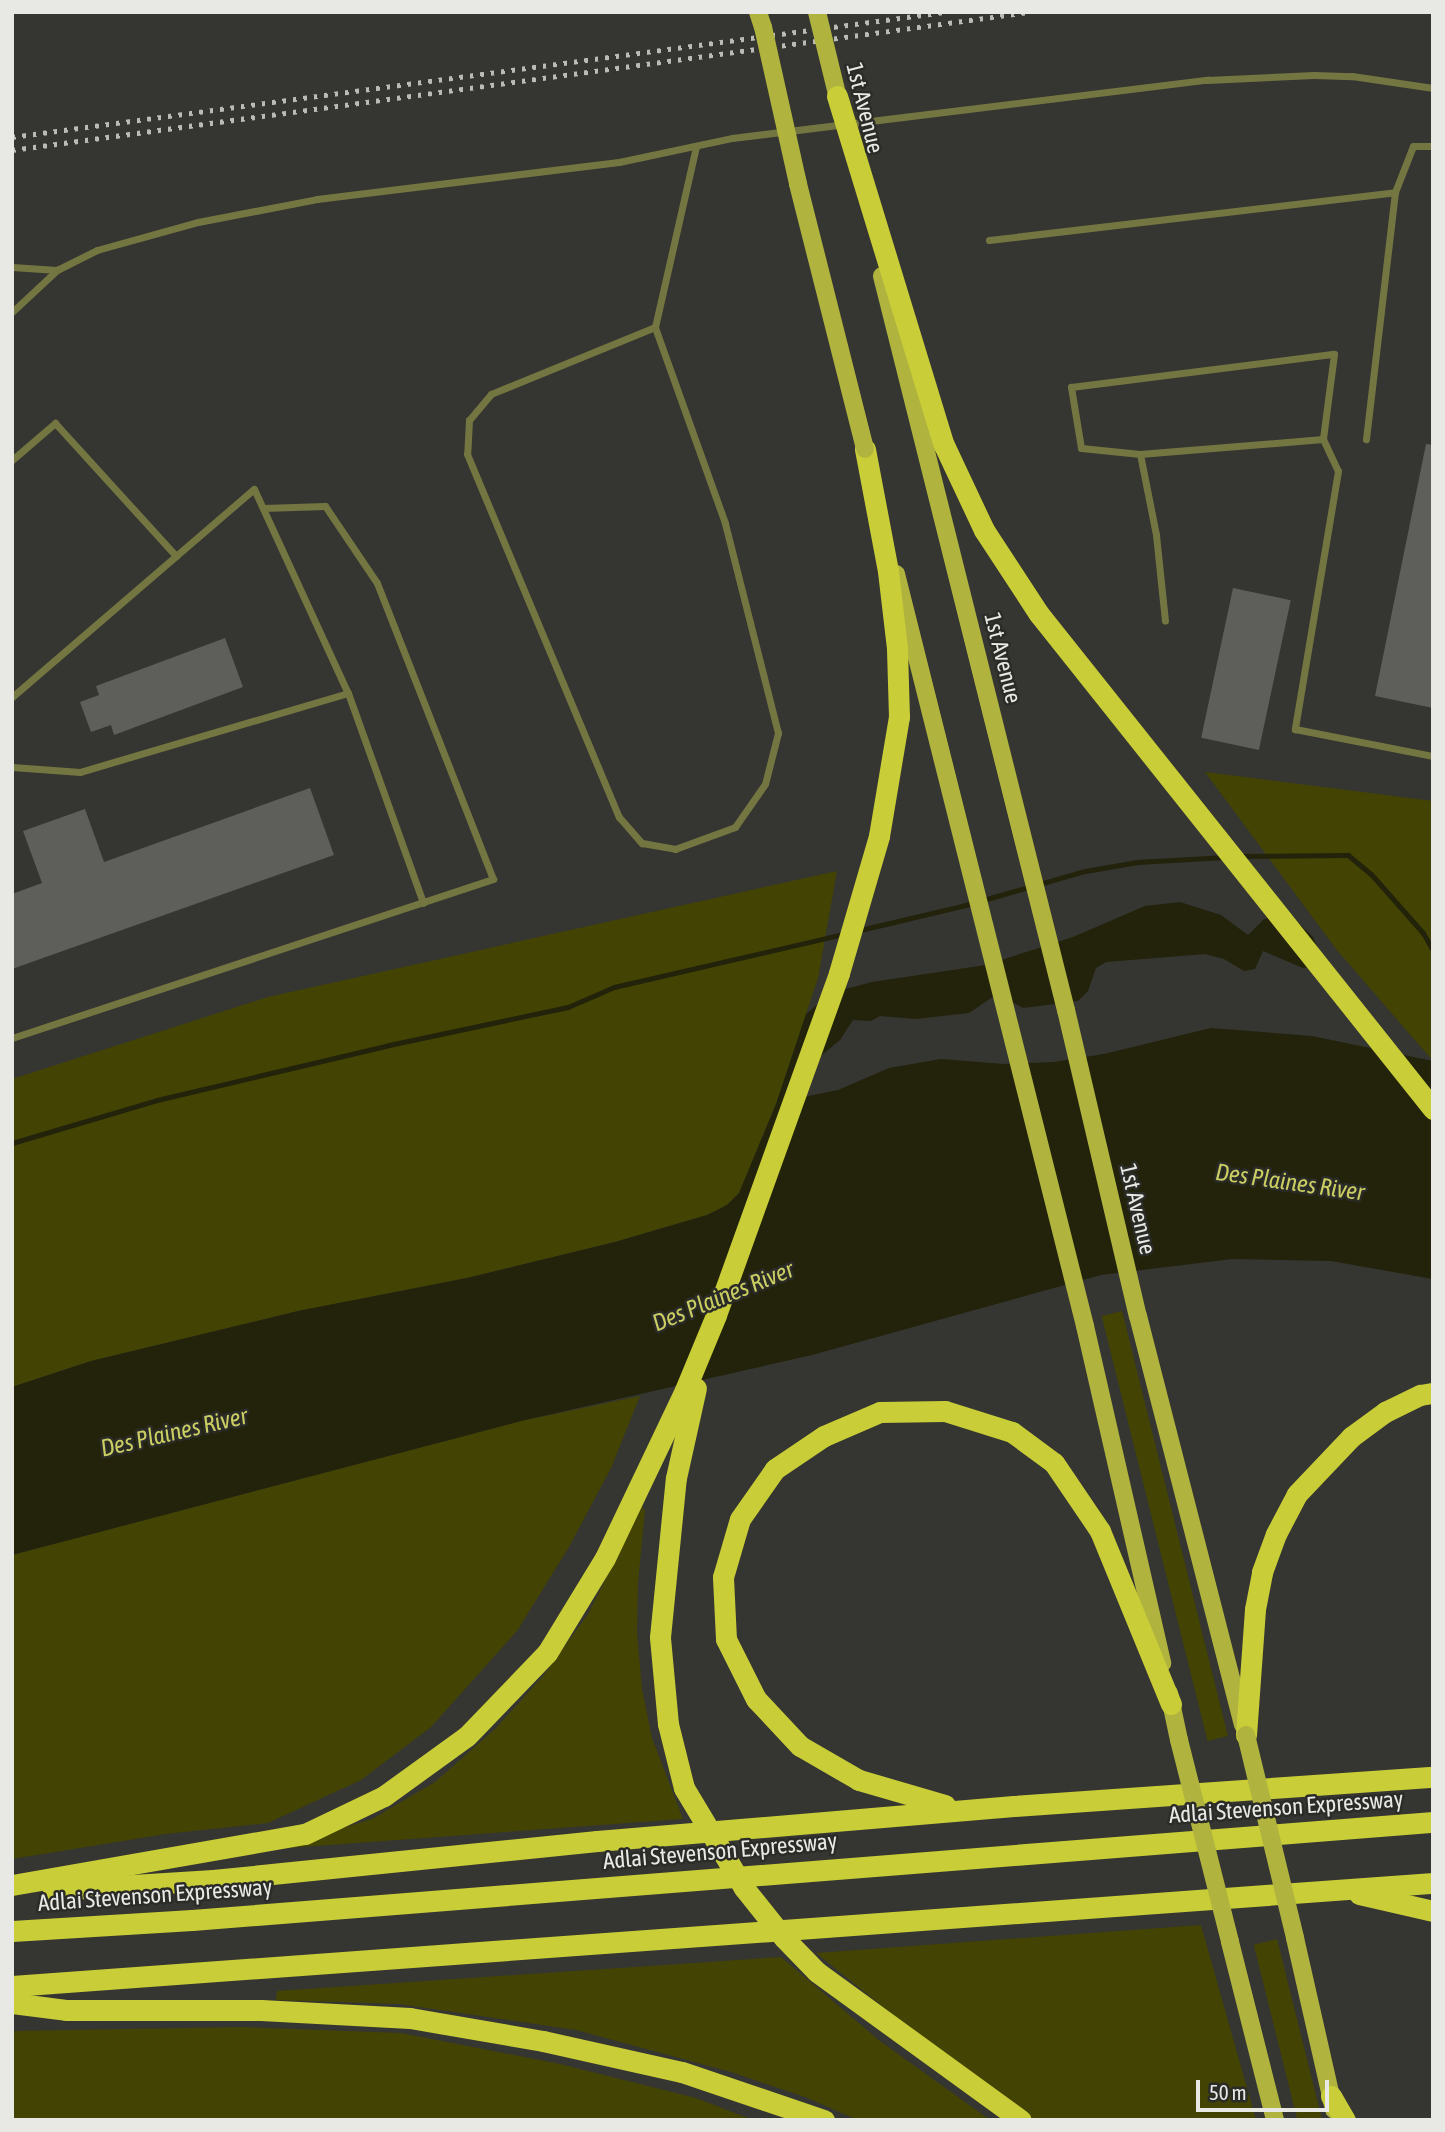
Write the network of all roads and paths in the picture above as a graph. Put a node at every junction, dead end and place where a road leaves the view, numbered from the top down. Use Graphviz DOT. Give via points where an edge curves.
graph roads {
  1 [pos="818,12"];
  2 [pos="760,17"];
  3 [pos="1433,88"];
  4 [pos="837,96"];
  5 [pos="1433,146"];
  6 [pos="696,147"];
  7 [pos="1395,192"];
  8 [pos="989,240"];
  9 [pos="12,267"];
  10 [pos="57,270"];
  11 [pos="12,312"];
  12 [pos="656,327"];
  13 [pos="1323,439"];
  14 [pos="1366,439"];
  15 [pos="865,449"];
  16 [pos="1140,454"];
  17 [pos="12,460"];
  18 [pos="263,508"];
  19 [pos="176,556"];
  20 [pos="1165,621"];
  21 [pos="348,693"];
  22 [pos="12,697"];
  23 [pos="1433,756"];
  24 [pos="12,767"];
  25 [pos="423,903"];
  26 [pos="12,1038"];
  27 [pos="1433,1109"];
  28 [pos="716,1315"];
  29 [pos="1433,1393"];
  30 [pos="1171,1704"];
  31 [pos="1246,1735"];
  32 [pos="1433,1763"];
  33 [pos="1433,1777"];
  34 [pos="1358,1782"];
  35 [pos="1014,1806"];
  36 [pos="1433,1822"];
  37 [pos="1433,1883"];
  38 [pos="12,1885"];
  39 [pos="1340,1889"];
  40 [pos="12,1892"];
  41 [pos="1433,1911"];
  42 [pos="12,1931"];
  43 [pos="12,1986"];
  44 [pos="12,2003"];
  45 [pos="1331,2096"];
  46 [pos="824,2120"];
  47 [pos="1021,2120"];
  48 [pos="1275,2120"];
  49 [pos="1337,2120"];
  50 [pos="1345,2120"];
  1 -- 4 [label="main road, 1st Avenue, bridge"];
  2 -- 15 [label="main road, bridge"];
  3 -- 6 [label="lane" via="1352,76 1207,80 732,138"];
  4 -- 27 [label="highway, bridge" via="944,445 984,530 1039,614"];
  4 -- 31 [label="main road, 1st Avenue, bridge"];
  5 -- 7 [label="lane" via="1413,146"];
  6 -- 10 [label="lane" via="619,162 317,200 198,222 97,250"];
  6 -- 12 [label="lane"];
  7 -- 8 [label="lane"];
  7 -- 14 [label="lane"];
  9 -- 10 [label="lane"];
  10 -- 11 [label="lane"];
  12 -- 12 [label="lane" via="491,394 468,420 467,454 619,817 642,843 676,849 735,827 765,784 778,733 725,523"];
  13 -- 16 [label="lane"];
  13 -- 16 [label="lane" via="1334,354 1071,387 1081,448"];
  13 -- 23 [label="lane" via="1338,471 1296,729"];
  15 -- 28 [label="highway" via="897,648 899,717 891,777 839,973"];
  15 -- 30 [label="main road" via="1085,1326"];
  16 -- 20 [label="lane" via="1156,535"];
  17 -- 19 [label="lane" via="55,423"];
  18 -- 19 [label="lane" via="254,489"];
  18 -- 21 [label="lane"];
  18 -- 25 [label="lane" via="325,506 377,583 493,879"];
  19 -- 22 [label="lane"];
  21 -- 24 [label="lane" via="80,772"];
  21 -- 25 [label="lane"];
  25 -- 26 [label="lane"];
  28 -- 38 [label="highway" via="605,1558 547,1653 467,1736 384,1796 305,1834"];
  28 -- 47 [label="highway, bridge" via="676,1478 660,1637 668,1724 684,1788 744,1888 817,1972"];
  29 -- 31 [label="highway" via="1385,1412 1351,1437 1297,1494 1262,1572"];
  30 -- 35 [label="highway" via="1100,1531 1054,1464 1012,1432 945,1411 880,1412 824,1436 775,1469 740,1519 723,1577 726,1639 756,1699 800,1746 859,1780 936,1805"];
  30 -- 48 [label="main road, bridge"];
  31 -- 45 [label="main road, 1st Avenue, bridge"];
  32 -- 34 [label="highway"];
  33 -- 34 [label="highway"];
  34 -- 35 [label="highway"];
  35 -- 40 [label="highway" via="597,1841 213,1880"];
  36 -- 42 [label="highway, Adlai Stevenson Expressway"];
  37 -- 39 [label="highway"];
  39 -- 41 [label="highway"];
  39 -- 43 [label="highway"];
  44 -- 46 [label="highway" via="66,2010 261,2010 410,2018 682,2072"];
  45 -- 49 [label="main road, 1st Avenue"];
  45 -- 50 [label="highway"];
}
